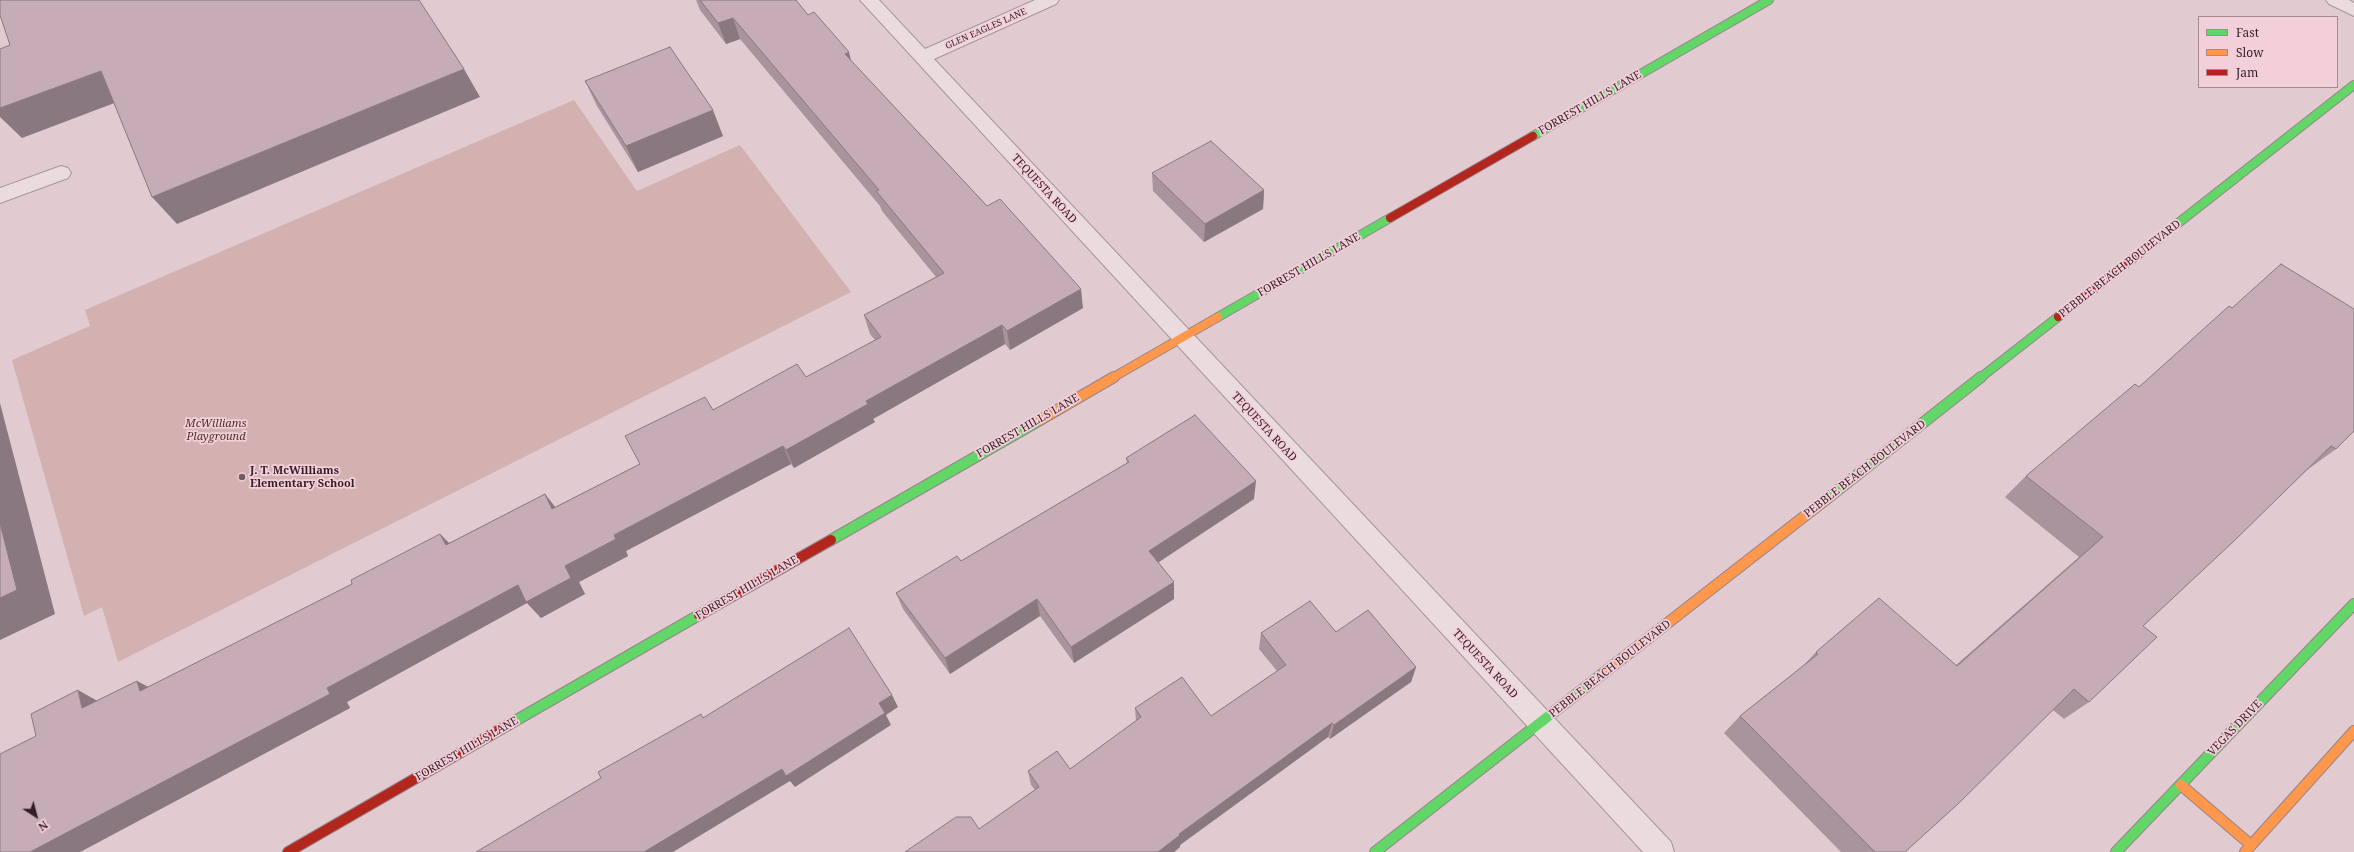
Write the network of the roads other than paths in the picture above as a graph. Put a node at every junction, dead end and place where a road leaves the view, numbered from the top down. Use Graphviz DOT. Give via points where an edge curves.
graph roads {
  1 [pos="869,0"];
  2 [pos="1050,0"];
  3 [pos="1769,0"];
  4 [pos="2335,0"];
  5 [pos="2354,10"];
  6 [pos="922,57"];
  7 [pos="2354,85"];
  8 [pos="61,173"];
  9 [pos="0,196"];
  10 [pos="1182,338"];
  11 [pos="2354,604"];
  12 [pos="1540,723"];
  13 [pos="2354,731"];
  14 [pos="2180,785"];
  15 [pos="2252,850"];
  16 [pos="288,852"];
  17 [pos="1375,852"];
  18 [pos="1661,852"];
  19 [pos="2116,852"];
  1 -- 6 [label="street, TEQUESTA ROAD"];
  2 -- 6 [label="street, GLEN EAGLES LANE"];
  3 -- 10 [label="street, FORREST HILLS LANE"];
  4 -- 5 [label="street"];
  6 -- 10 [label="street, TEQUESTA ROAD"];
  7 -- 12 [label="street, PEBBLE BEACH BOULEVARD"];
  8 -- 9 [label="street"];
  10 -- 12 [label="street, TEQUESTA ROAD"];
  10 -- 16 [label="street, FORREST HILLS LANE"];
  11 -- 14 [label="street, VEGAS DRIVE"];
  12 -- 17 [label="street, PEBBLE BEACH BOULEVARD"];
  12 -- 18 [label="street, TEQUESTA ROAD"];
  13 -- 15 [label="street"];
  14 -- 15 [label="street"];
  14 -- 19 [label="street, VEGAS DRIVE"];
}
